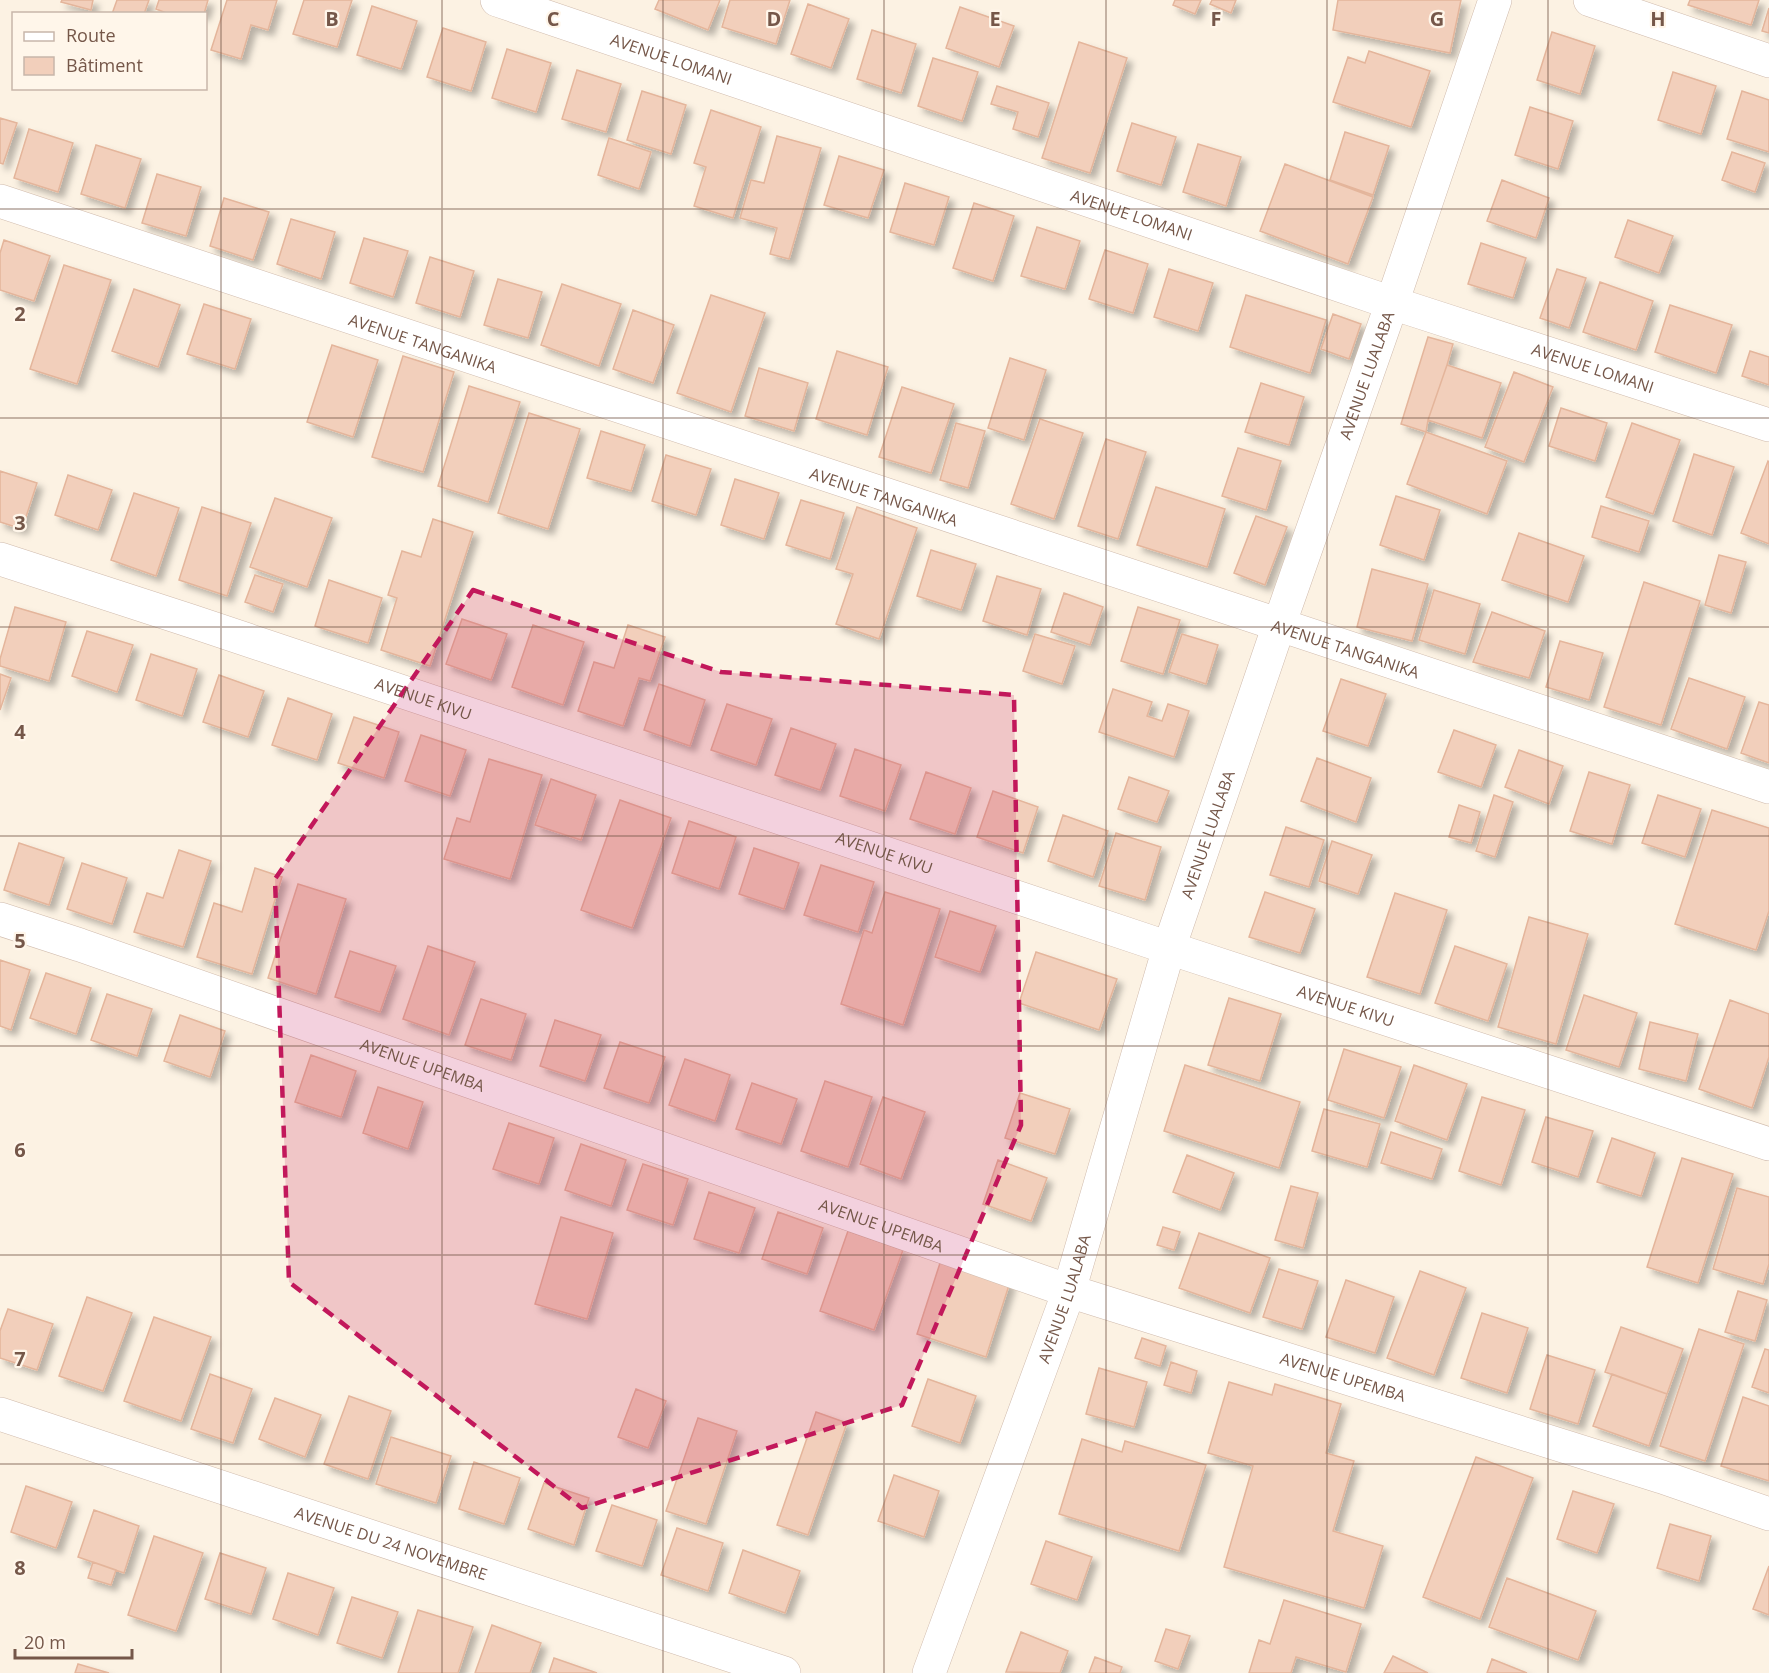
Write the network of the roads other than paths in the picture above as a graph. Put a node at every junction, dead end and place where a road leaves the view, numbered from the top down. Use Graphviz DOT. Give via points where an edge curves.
graph roads {
  1 [pos="497,0"];
  2 [pos="1495,0"];
  3 [pos="1590,0"];
  4 [pos="1769,61"];
  5 [pos="0,201"];
  6 [pos="1392,303"];
  7 [pos="1769,425"];
  8 [pos="0,559"];
  9 [pos="1278,628"];
  10 [pos="1769,787"];
  11 [pos="0,919"];
  12 [pos="1169,948"];
  13 [pos="1769,1144"];
  14 [pos="1069,1291"];
  15 [pos="0,1414"];
  16 [pos="1769,1514"];
  17 [pos="784,1673"];
  18 [pos="929,1673"];
  1 -- 6 [label="street, AVENUE LOMANI"];
  2 -- 6 [label="street, AVENUE LUALABA"];
  3 -- 4 [label="street"];
  5 -- 9 [label="street, AVENUE TANGANIKA"];
  6 -- 7 [label="street, AVENUE LOMANI"];
  6 -- 9 [label="street, AVENUE LUALABA"];
  8 -- 12 [label="street, AVENUE KIVU"];
  9 -- 10 [label="street, AVENUE TANGANIKA"];
  9 -- 12 [label="street, AVENUE LUALABA"];
  11 -- 14 [label="street, AVENUE UPEMBA"];
  12 -- 13 [label="street, AVENUE KIVU"];
  12 -- 14 [label="street, AVENUE LUALABA"];
  14 -- 16 [label="street, AVENUE UPEMBA"];
  14 -- 18 [label="street, AVENUE LUALABA"];
  15 -- 17 [label="street, AVENUE DU 24 NOVEMBRE"];
}
